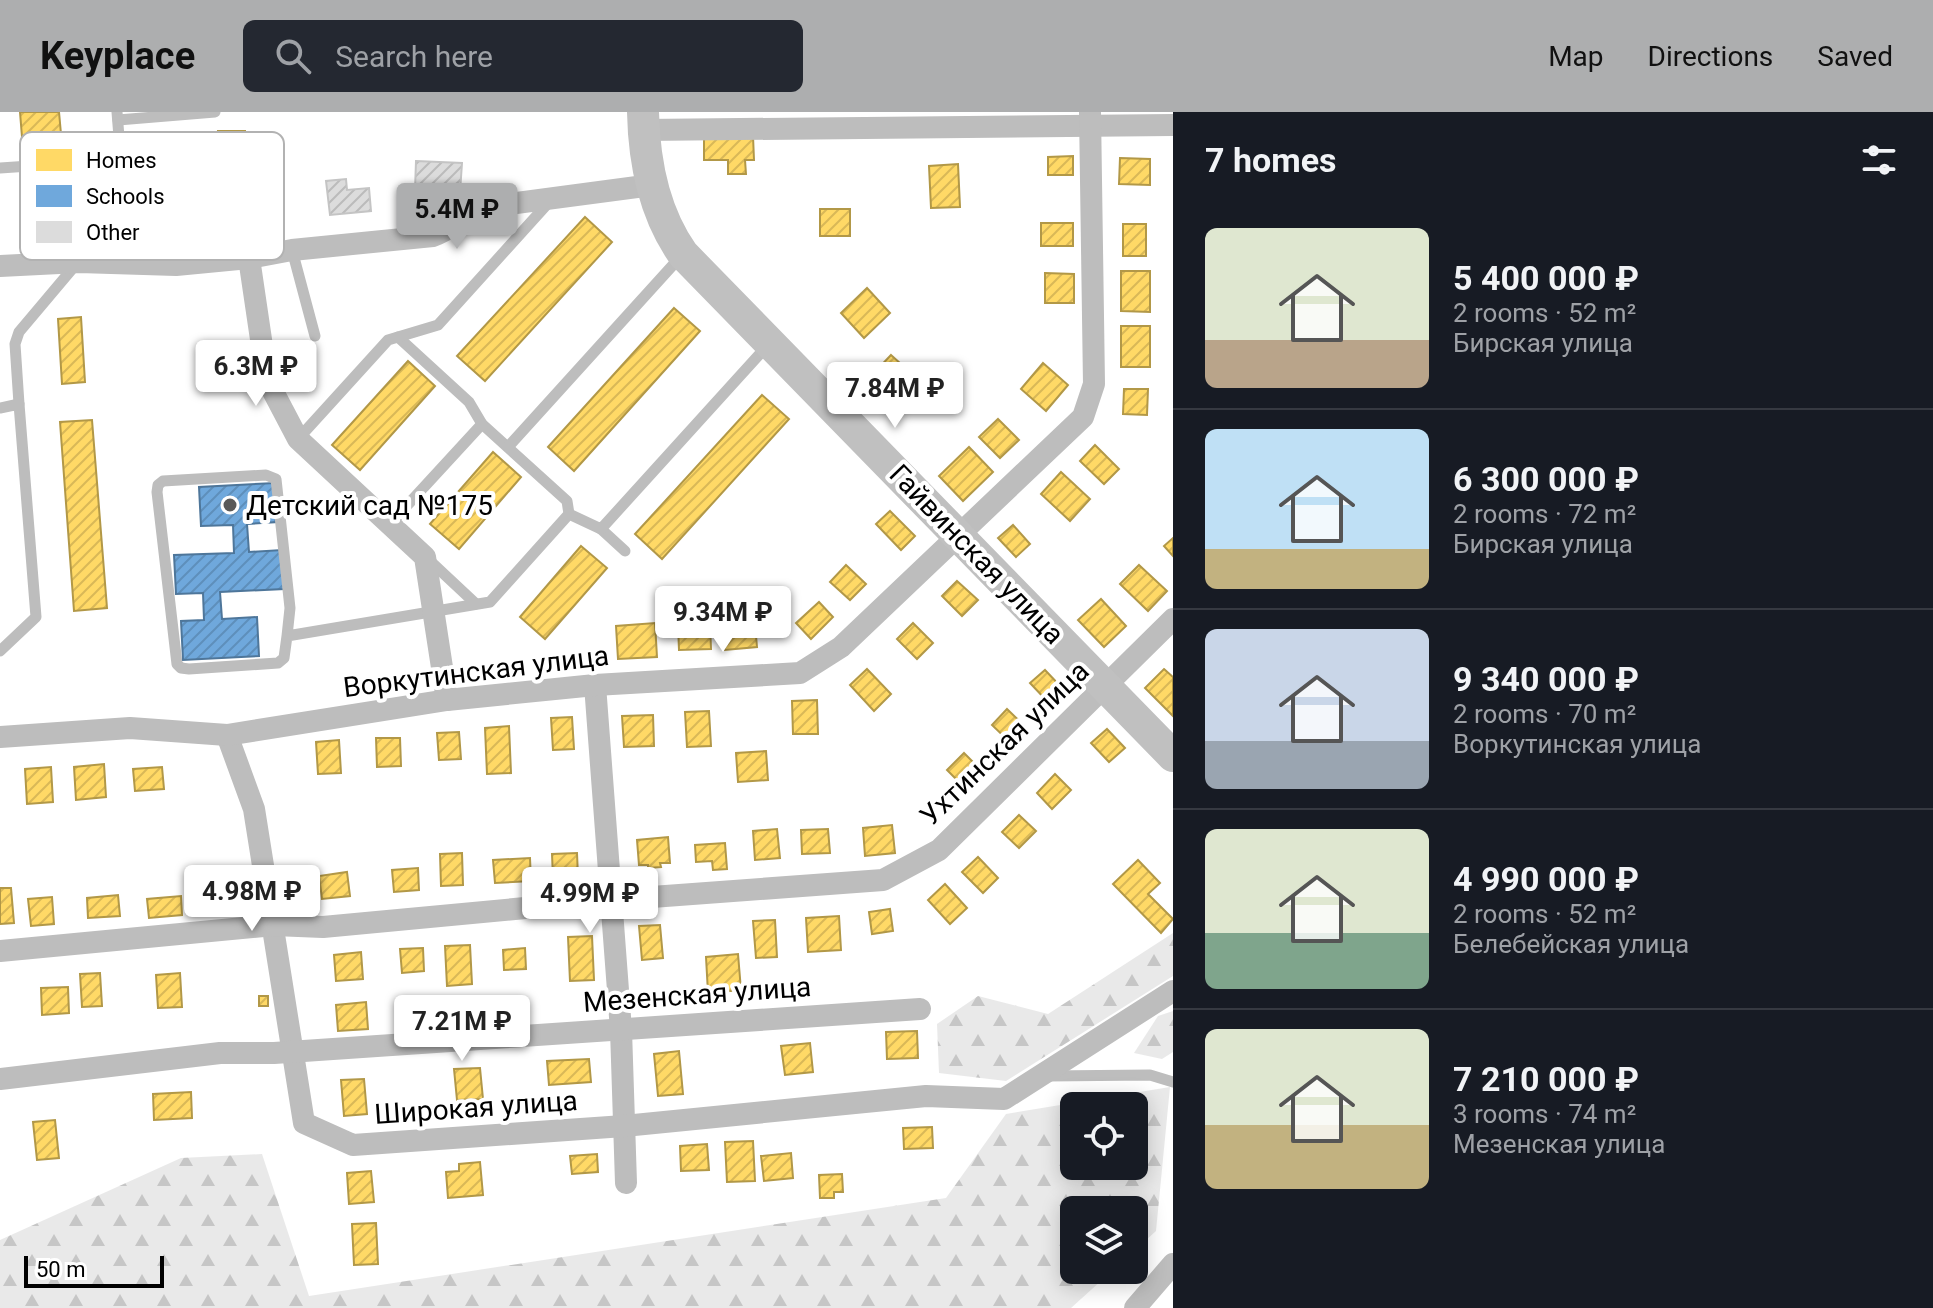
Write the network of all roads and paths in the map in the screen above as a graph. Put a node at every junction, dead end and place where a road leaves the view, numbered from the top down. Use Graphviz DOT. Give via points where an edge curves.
graph roads {
  1 [pos="215,112"];
  2 [pos="118,116"];
  3 [pos="1090,119"];
  4 [pos="872,120"];
  5 [pos="643,121"];
  6 [pos="1173,125"];
  7 [pos="20,166"];
  8 [pos="0,168"];
  9 [pos="652,185"];
  10 [pos="553,198"];
  11 [pos="292,250"];
  12 [pos="284,251"];
  13 [pos="683,254"];
  14 [pos="129,260"];
  15 [pos="228,260"];
  16 [pos="249,260"];
  17 [pos="79,262"];
  18 [pos="129,263"];
  19 [pos="0,266"];
  20 [pos="315,336"];
  21 [pos="398,337"];
  22 [pos="770,343"];
  23 [pos="19,404"];
  24 [pos="0,408"];
  25 [pos="482,424"];
  26 [pos="298,439"];
  27 [pos="508,447"];
  28 [pos="569,514"];
  29 [pos="390,524"];
  30 [pos="601,529"];
  31 [pos="960,536"];
  32 [pos="625,551"];
  33 [pos="425,557"];
  34 [pos="476,604"];
  35 [pos="433,610"];
  36 [pos="1173,619"];
  37 [pos="287,636"];
  38 [pos="0,651"];
  39 [pos="595,685"];
  40 [pos="1106,686"];
  41 [pos="447,700"];
  42 [pos="227,735"];
  43 [pos="0,737"];
  44 [pos="1173,756"];
  45 [pos="611,900"];
  46 [pos="274,925"];
  47 [pos="0,951"];
  48 [pos="1173,991"];
  49 [pos="920,1009"];
  50 [pos="621,1030"];
  51 [pos="291,1051"];
  52 [pos="1039,1076"];
  53 [pos="0,1079"];
  54 [pos="1173,1082"];
  55 [pos="624,1126"];
  56 [pos="626,1183"];
  57 [pos="1173,1264"];
  58 [pos="1135,1308"];
  1 -- 2 [label="lane"];
  3 -- 4 [label="street"];
  3 -- 6 [label="street"];
  3 -- 31 [label="street, Воркутинская улица" via="1094,384 1083,417"];
  4 -- 5 [label="street"];
  5 -- 9 [label="main road, Гайвинская улица"];
  7 -- 8 [label="lane"];
  9 -- 10 [label="street"];
  9 -- 13 [label="main road, Гайвинская улица"];
  10 -- 11 [label="street" via="487,207 433,236"];
  10 -- 21 [label="lane" via="438,325"];
  11 -- 12 [label="street"];
  11 -- 20 [label="lane"];
  13 -- 22 [label="main road, Гайвинская улица"];
  13 -- 27 [label="lane"];
  14 -- 18 [label="lane"];
  15 -- 18 [label="street"];
  16 -- 26 [label="street" via="267,380"];
  17 -- 18 [label="street"];
  17 -- 19 [label="street"];
  17 -- 23 [label="lane" via="19,332"];
  21 -- 25 [label="lane" via="469,402"];
  21 -- 26 [label="lane" via="388,340"];
  22 -- 30 [label="lane"];
  22 -- 31 [label="main road, Гайвинская улица"];
  23 -- 24 [label="lane"];
  23 -- 38 [label="lane" via="36,617"];
  25 -- 27 [label="lane"];
  25 -- 29 [label="lane"];
  26 -- 29 [label="street"];
  27 -- 28 [label="lane" via="567,501"];
  28 -- 30 [label="lane"];
  28 -- 34 [label="lane" via="490,602"];
  29 -- 33 [label="street"];
  30 -- 32 [label="lane"];
  31 -- 39 [label="street, Воркутинская улица" via="841,647 800,673"];
  31 -- 40 [label="main road, Гайвинская улица"];
  33 -- 34 [label="lane"];
  33 -- 35 [label="street"];
  34 -- 35 [label="lane"];
  35 -- 37 [label="lane"];
  35 -- 41 [label="street"];
  36 -- 40 [label="street, Ухтинская улица"];
  37 -- 37 [label="lane" via="290,608 276,479 266,475 158,485 177,664 189,669 278,663 284,658"];
  39 -- 41 [label="street, Воркутинская улица"];
  39 -- 45 [label="street"];
  40 -- 44 [label="main road, Гайвинская улица"];
  40 -- 45 [label="street, Ухтинская улица" via="939,850 883,880"];
  41 -- 42 [label="street, Воркутинская улица"];
  42 -- 43 [label="street, Воркутинская улица" via="130,728"];
  42 -- 46 [label="street, Широкая улица" via="254,809"];
  45 -- 46 [label="street, Ухтинская улица" via="323,927"];
  45 -- 50 [label="street"];
  46 -- 47 [label="street, Ухтинская улица"];
  46 -- 51 [label="street, Широкая улица"];
  48 -- 52 [label="street"];
  49 -- 50 [label="street, Мезенская улица"];
  50 -- 51 [label="street, Мезенская улица"];
  50 -- 55 [label="street"];
  51 -- 53 [label="street, Мезенская улица" via="220,1053"];
  51 -- 55 [label="street, Широкая улица" via="304,1123 353,1145"];
  52 -- 54 [label="lane" via="1150,1075"];
  52 -- 55 [label="street, Широкая улица" via="1004,1099 926,1096"];
  55 -- 56 [label="street"];
  57 -- 58 [label="street"];
}
